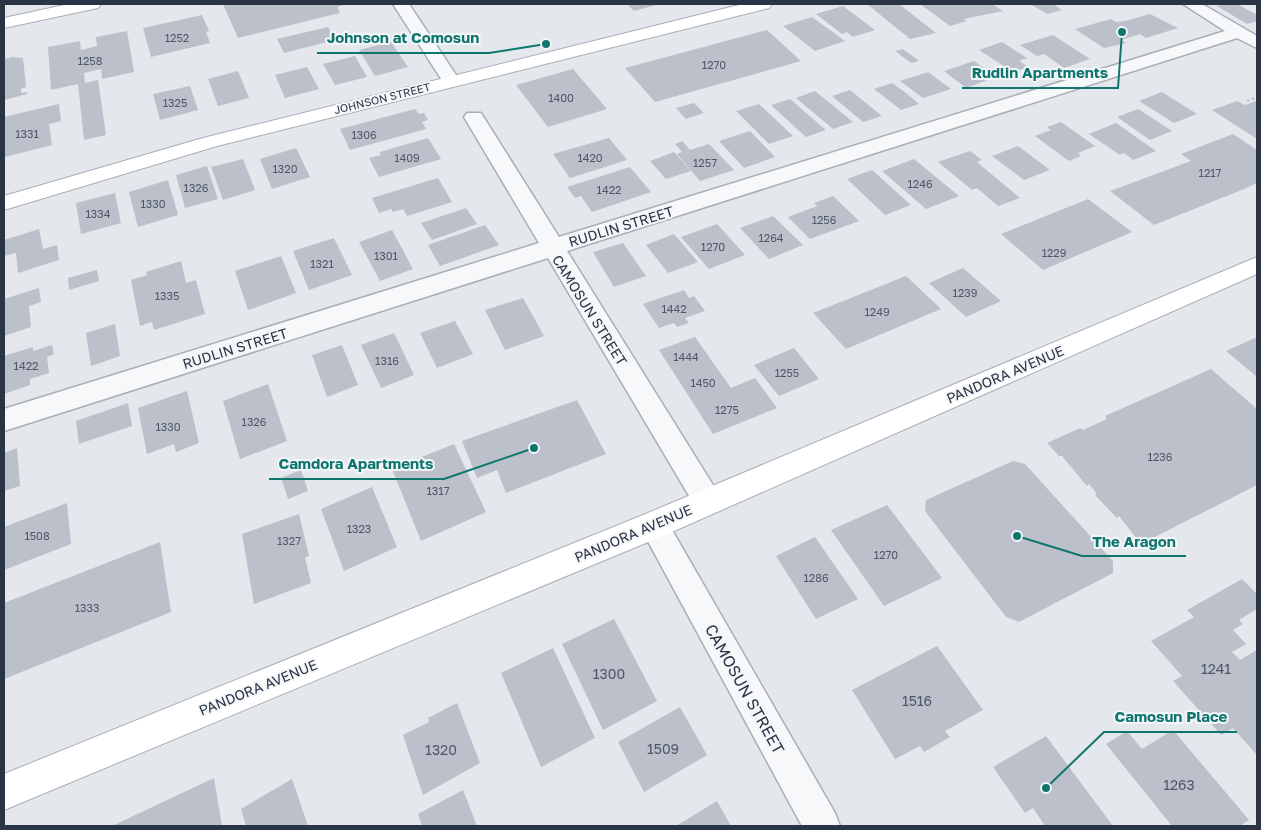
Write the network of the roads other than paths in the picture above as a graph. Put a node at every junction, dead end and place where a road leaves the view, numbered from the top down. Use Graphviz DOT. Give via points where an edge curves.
graph roads {
  1 [pos="92,4"];
  2 [pos="401,4"];
  3 [pos="763,4"];
  4 [pos="1191,4"];
  5 [pos="4,23"];
  6 [pos="1239,32"];
  7 [pos="1257,43"];
  8 [pos="450,81"];
  9 [pos="474,117"];
  10 [pos="4,203"];
  11 [pos="552,248"];
  12 [pos="1257,265"];
  13 [pos="4,420"];
  14 [pos="708,502"];
  15 [pos="654,525"];
  16 [pos="4,792"];
  17 [pos="822,826"];
  1 -- 5 [label="main road"];
  2 -- 8 [label="street"];
  3 -- 8 [label="main road, JOHNSON STREET"];
  4 -- 6 [label="street"];
  6 -- 7 [label="street"];
  6 -- 11 [label="street, RUDLIN STREET"];
  8 -- 10 [label="main road, JOHNSON STREET" via="210,142"];
  9 -- 11 [label="street, CAMOSUN STREET"];
  11 -- 13 [label="street, RUDLIN STREET"];
  11 -- 14 [label="street, CAMOSUN STREET"];
  12 -- 14 [label="main road, PANDORA AVENUE"];
  14 -- 15 [label="main road, PANDORA AVENUE"];
  15 -- 16 [label="main road, PANDORA AVENUE"];
  15 -- 17 [label="street, CAMOSUN STREET"];
}
